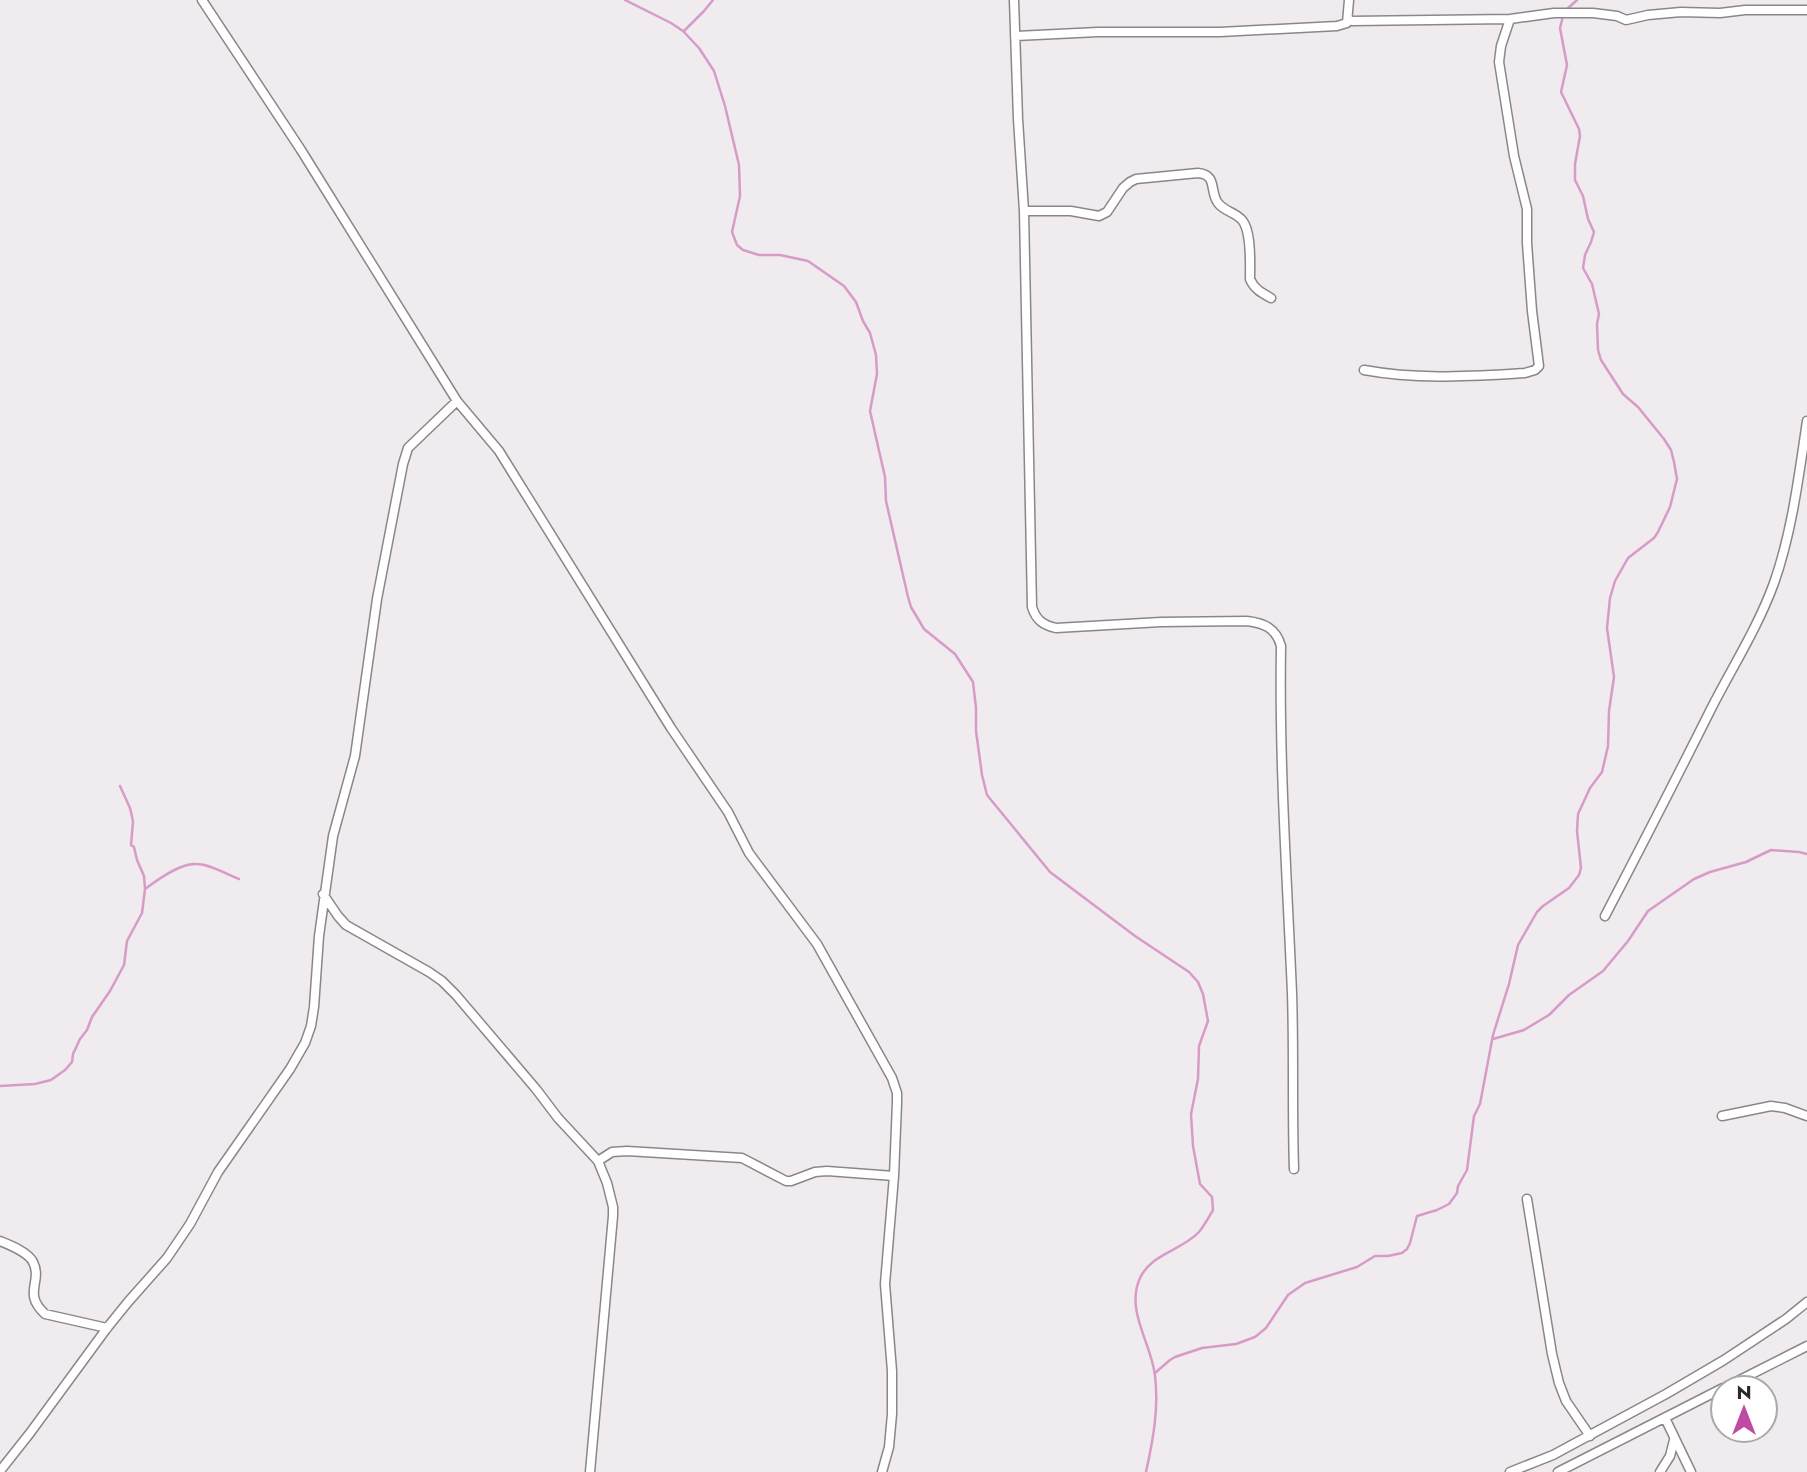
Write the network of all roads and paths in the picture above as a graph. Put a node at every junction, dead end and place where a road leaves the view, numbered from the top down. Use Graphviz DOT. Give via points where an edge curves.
graph roads {
  1 [pos="202,0"];
  2 [pos="1014,0"];
  3 [pos="1349,0"];
  4 [pos="1807,10"];
  5 [pos="1348,19"];
  6 [pos="1510,19"];
  7 [pos="1015,36"];
  8 [pos="1024,211"];
  9 [pos="1271,298"];
  10 [pos="1364,370"];
  11 [pos="457,401"];
  12 [pos="1807,421"];
  13 [pos="323,894"];
  14 [pos="1605,916"];
  15 [pos="1722,1116"];
  16 [pos="1807,1116"];
  17 [pos="598,1161"];
  18 [pos="1294,1169"];
  19 [pos="894,1175"];
  20 [pos="1527,1199"];
  21 [pos="0,1241"];
  22 [pos="1807,1302"];
  23 [pos="107,1328"];
  24 [pos="1807,1346"];
  25 [pos="1751,1374"];
  26 [pos="1709,1395"];
  27 [pos="1665,1418"];
  28 [pos="1590,1436"];
  29 [pos="1674,1439"];
  30 [pos="0,1471"];
  31 [pos="590,1472"];
  32 [pos="882,1472"];
  33 [pos="1510,1472"];
  34 [pos="1558,1472"];
  35 [pos="1660,1472"];
  36 [pos="1691,1472"];
  1 -- 11 [label="street"];
  2 -- 7 [label="street"];
  3 -- 5 [label="street"];
  4 -- 6 [label="street" via="1681,12 1626,20 1593,13 1554,13"];
  5 -- 6 [label="street"];
  5 -- 7 [label="street" via="1345,25 1323,28"];
  6 -- 10 [label="street" via="1501,46 1500,75 1527,209 1539,366 1525,373 1455,377"];
  7 -- 8 [label="street"];
  8 -- 9 [label="street" via="1099,216 1130,181 1205,174 1217,202 1245,225 1252,285"];
  8 -- 18 [label="street" via="1034,616 1045,626 1056,628 1257,622 1272,629 1281,646"];
  11 -- 13 [label="street" via="408,448 403,464 377,599 355,756"];
  11 -- 19 [label="street" via="499,451 671,729 728,812 749,853 834,971 895,1086"];
  12 -- 14 [label="street" via="1774,583 1754,631"];
  13 -- 17 [label="street" via="346,925 442,981"];
  13 -- 23 [label="street" via="314,1007 305,1043 218,1172 167,1258"];
  15 -- 16 [label="street" via="1772,1106"];
  17 -- 19 [label="street" via="612,1152 627,1151 742,1158 786,1181 827,1171"];
  17 -- 31 [label="street" via="613,1216"];
  19 -- 32 [label="street" via="885,1284 892,1414"];
  20 -- 28 [label="street" via="1559,1383"];
  21 -- 23 [label="street" via="33,1262 33,1297 45,1314"];
  22 -- 28 [label="street" via="1724,1360"];
  23 -- 30 [label="street"];
  24 -- 25 [label="street"];
  26 -- 27 [label="street"];
  27 -- 29 [label="street"];
  27 -- 34 [label="street"];
  28 -- 33 [label="street"];
  29 -- 35 [label="street"];
  29 -- 36 [label="street"];
}
